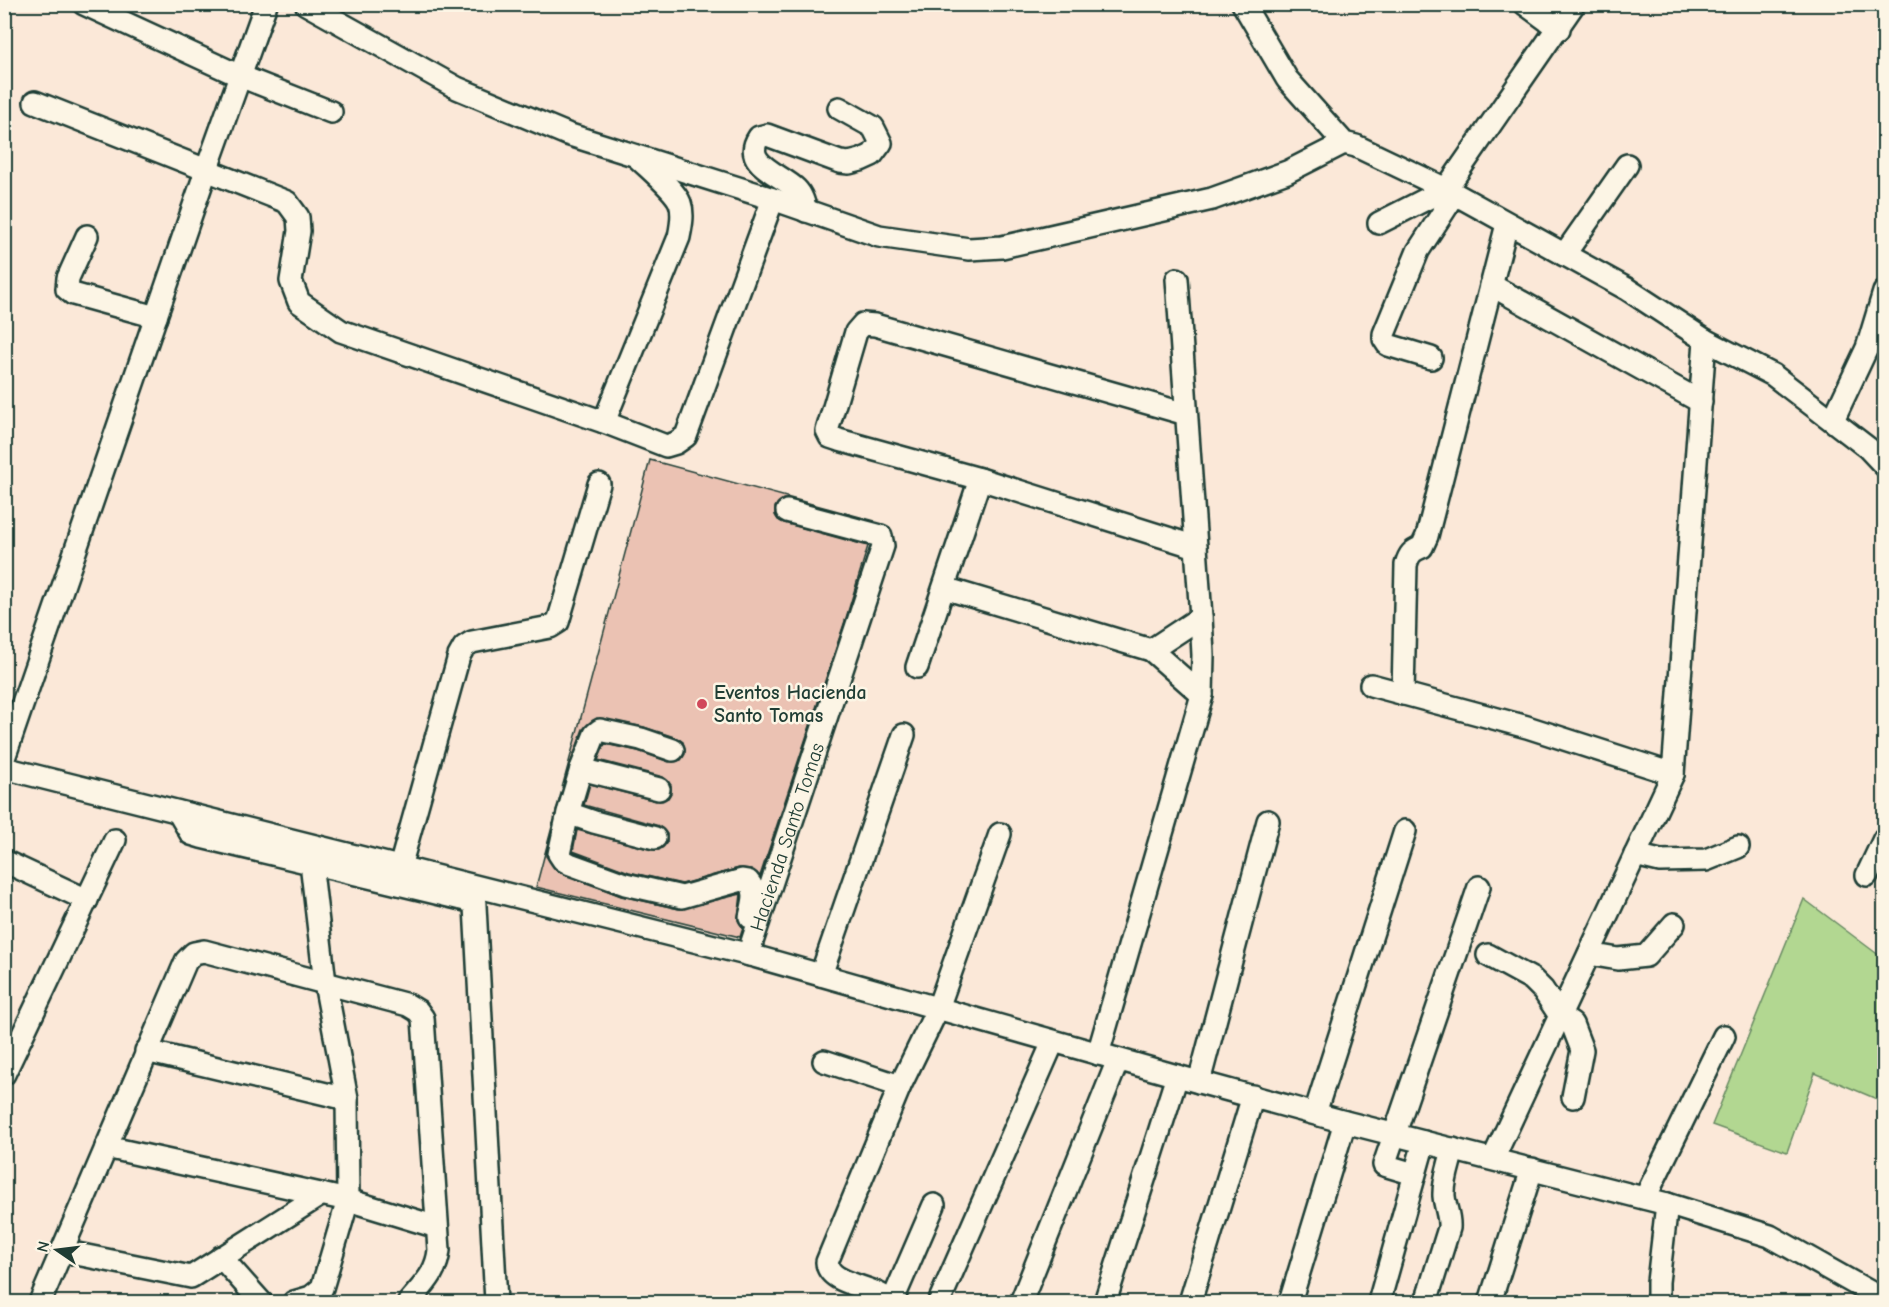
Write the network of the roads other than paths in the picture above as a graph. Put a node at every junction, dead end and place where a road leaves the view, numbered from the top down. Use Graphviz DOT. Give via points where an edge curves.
graph roads {
  1 [pos="84,4"];
  2 [pos="266,4"];
  3 [pos="306,4"];
  4 [pos="1243,4"];
  5 [pos="1525,4"];
  6 [pos="1574,4"];
  7 [pos="1558,29"];
  8 [pos="240,76"];
  9 [pos="35,102"];
  10 [pos="839,108"];
  11 [pos="332,112"];
  12 [pos="1344,143"];
  13 [pos="637,157"];
  14 [pos="1627,165"];
  15 [pos="206,171"];
  16 [pos="1450,192"];
  17 [pos="773,200"];
  18 [pos="806,211"];
  19 [pos="1378,223"];
  20 [pos="1507,224"];
  21 [pos="87,236"];
  22 [pos="1564,255"];
  23 [pos="1177,279"];
  24 [pos="1491,285"];
  25 [pos="1884,292"];
  26 [pos="156,317"];
  27 [pos="1705,340"];
  28 [pos="1431,358"];
  29 [pos="1701,402"];
  30 [pos="1186,414"];
  31 [pos="1833,420"];
  32 [pos="604,422"];
  33 [pos="1884,465"];
  34 [pos="980,479"];
  35 [pos="599,484"];
  36 [pos="787,511"];
  37 [pos="1196,547"];
  38 [pos="944,588"];
  39 [pos="1201,617"];
  40 [pos="1151,650"];
  41 [pos="917,667"];
  42 [pos="1371,685"];
  43 [pos="1403,694"];
  44 [pos="1202,695"];
  45 [pos="904,735"];
  46 [pos="673,750"];
  47 [pos="4,758"];
  48 [pos="4,768"];
  49 [pos="581,770"];
  50 [pos="1673,774"];
  51 [pos="659,789"];
  52 [pos="568,813"];
  53 [pos="1268,820"];
  54 [pos="1405,831"];
  55 [pos="1000,834"];
  56 [pos="655,838"];
  57 [pos="1884,839"];
  58 [pos="116,840"];
  59 [pos="1738,847"];
  60 [pos="310,854"];
  61 [pos="1635,855"];
  62 [pos="4,861"];
  63 [pos="400,867"];
  64 [pos="1867,875"];
  65 [pos="1479,887"];
  66 [pos="474,894"];
  67 [pos="87,900"];
  68 [pos="1674,924"];
  69 [pos="745,954"];
  70 [pos="1589,954"];
  71 [pos="1488,955"];
  72 [pos="821,975"];
  73 [pos="325,983"];
  74 [pos="938,1008"];
  75 [pos="1560,1016"];
  76 [pos="1724,1036"];
  77 [pos="1053,1042"];
  78 [pos="146,1051"];
  79 [pos="1108,1057"];
  80 [pos="7,1061"];
  81 [pos="824,1061"];
  82 [pos="1177,1076"];
  83 [pos="1199,1082"];
  84 [pos="900,1086"];
  85 [pos="1253,1096"];
  86 [pos="1573,1097"];
  87 [pos="347,1100"];
  88 [pos="1315,1113"];
  89 [pos="1345,1122"];
  90 [pos="1394,1134"];
  91 [pos="1424,1142"];
  92 [pos="106,1147"];
  93 [pos="1453,1149"];
  94 [pos="1493,1158"];
  95 [pos="1532,1168"];
  96 [pos="1414,1174"];
  97 [pos="322,1194"];
  98 [pos="1645,1198"];
  99 [pos="348,1200"];
  100 [pos="1667,1204"];
  101 [pos="934,1205"];
  102 [pos="437,1227"];
  103 [pos="62,1251"];
  104 [pos="221,1257"];
  105 [pos="1883,1297"];
  106 [pos="40,1302"];
  107 [pos="261,1302"];
  108 [pos="294,1302"];
  109 [pos="409,1302"];
  110 [pos="496,1302"];
  111 [pos="891,1302"];
  112 [pos="939,1302"];
  113 [pos="1021,1302"];
  114 [pos="1106,1302"];
  115 [pos="1190,1302"];
  116 [pos="1290,1302"];
  117 [pos="1379,1302"];
  118 [pos="1426,1302"];
  119 [pos="1490,1302"];
  120 [pos="1658,1302"];
  1 -- 8 [label="street"];
  2 -- 8 [label="street"];
  3 -- 13 [label="street" via="457,88 567,134"];
  4 -- 12 [label="street" via="1287,80"];
  5 -- 7 [label="street"];
  6 -- 7 [label="street"];
  7 -- 16 [label="street"];
  8 -- 11 [label="street"];
  8 -- 15 [label="street"];
  9 -- 15 [label="street"];
  10 -- 18 [label="street" via="873,127 881,143 873,155 840,162 767,135 754,144 756,158 794,187"];
  12 -- 16 [label="street"];
  12 -- 18 [label="street" via="1287,172 1212,199 1002,247 969,249 879,236"];
  13 -- 17 [label="street"];
  13 -- 32 [label="street" via="671,191 680,204 682,218 679,237"];
  14 -- 22 [label="street"];
  15 -- 26 [label="street"];
  15 -- 32 [label="street" via="287,202 298,217 291,281 299,302 341,331"];
  16 -- 19 [label="street"];
  16 -- 20 [label="street"];
  16 -- 28 [label="street" via="1418,251 1384,334 1388,345"];
  17 -- 18 [label="street"];
  17 -- 32 [label="street" via="686,436 666,446"];
  20 -- 22 [label="street"];
  20 -- 24 [label="street"];
  21 -- 26 [label="street" via="67,289"];
  22 -- 27 [label="street" via="1627,289"];
  23 -- 30 [label="street"];
  24 -- 29 [label="street"];
  24 -- 43 [label="street" via="1427,536 1422,547 1408,556"];
  25 -- 31 [label="street" via="1868,348"];
  26 -- 47 [label="street"];
  27 -- 29 [label="street"];
  27 -- 31 [label="street" via="1773,375"];
  29 -- 50 [label="street"];
  30 -- 34 [label="street" via="863,324 856,333 827,431 830,437"];
  30 -- 37 [label="street"];
  31 -- 33 [label="street"];
  34 -- 37 [label="street"];
  34 -- 38 [label="street"];
  35 -- 63 [label="street" via="558,622 550,627 472,642 459,656"];
  36 -- 69 [label="street, Hacienda Santo Tomas" via="881,536 883,546"];
  37 -- 39 [label="street"];
  38 -- 40 [label="street"];
  38 -- 41 [label="street"];
  39 -- 40 [label="street"];
  39 -- 44 [label="street"];
  40 -- 44 [label="street"];
  42 -- 43 [label="street"];
  43 -- 50 [label="street" via="1527,727"];
  44 -- 79 [label="street"];
  45 -- 72 [label="street"];
  46 -- 49 [label="street" via="600,730"];
  48 -- 60 [label="street" via="178,812"];
  49 -- 51 [label="street"];
  49 -- 52 [label="street"];
  50 -- 61 [label="street"];
  52 -- 56 [label="street"];
  52 -- 69 [label="street" via="559,854 570,864 625,884 682,897 748,880 755,894"];
  53 -- 83 [label="street"];
  54 -- 88 [label="street"];
  55 -- 74 [label="street"];
  57 -- 64 [label="street"];
  58 -- 67 [label="street"];
  59 -- 61 [label="street" via="1706,860 1660,861"];
  60 -- 63 [label="street"];
  60 -- 66 [label="street"];
  60 -- 73 [label="street"];
  61 -- 70 [label="street"];
  62 -- 67 [label="street"];
  63 -- 66 [label="street"];
  65 -- 90 [label="street"];
  66 -- 69 [label="street"];
  66 -- 110 [label="street"];
  67 -- 80 [label="street"];
  68 -- 70 [label="street" via="1646,956 1618,959"];
  69 -- 72 [label="street"];
  70 -- 75 [label="street"];
  71 -- 75 [label="street" via="1532,979"];
  72 -- 74 [label="street"];
  73 -- 78 [label="street" via="204,951 194,953 186,961"];
  73 -- 87 [label="street"];
  73 -- 102 [label="street" via="408,1005 423,1018"];
  74 -- 77 [label="street"];
  74 -- 84 [label="street"];
  75 -- 86 [label="street" via="1572,1024 1582,1050"];
  75 -- 94 [label="street"];
  76 -- 98 [label="street"];
  77 -- 79 [label="street"];
  77 -- 112 [label="street"];
  78 -- 87 [label="street"];
  78 -- 92 [label="street"];
  79 -- 82 [label="street"];
  79 -- 113 [label="street"];
  81 -- 84 [label="street"];
  82 -- 83 [label="street"];
  82 -- 114 [label="street"];
  83 -- 85 [label="street"];
  84 -- 111 [label="street" via="827,1262 836,1278"];
  85 -- 88 [label="street"];
  85 -- 115 [label="street"];
  87 -- 99 [label="street"];
  88 -- 89 [label="street"];
  89 -- 90 [label="street"];
  89 -- 116 [label="street"];
  90 -- 91 [label="street"];
  90 -- 96 [label="street" via="1384,1165"];
  91 -- 93 [label="street"];
  91 -- 96 [label="street"];
  92 -- 97 [label="street"];
  92 -- 103 [label="street"];
  93 -- 94 [label="street"];
  93 -- 118 [label="street" via="1444,1197 1449,1228"];
  94 -- 95 [label="street"];
  95 -- 98 [label="street"];
  95 -- 119 [label="street"];
  96 -- 117 [label="street"];
  97 -- 99 [label="street"];
  97 -- 104 [label="street"];
  98 -- 100 [label="street"];
  99 -- 102 [label="street"];
  99 -- 108 [label="street" via="322,1288 311,1297"];
  100 -- 105 [label="street" via="1770,1236"];
  100 -- 120 [label="street"];
  101 -- 111 [label="street"];
  102 -- 109 [label="street" via="438,1263"];
  103 -- 104 [label="street" via="191,1277"];
  103 -- 106 [label="street"];
  104 -- 107 [label="street"];
}
